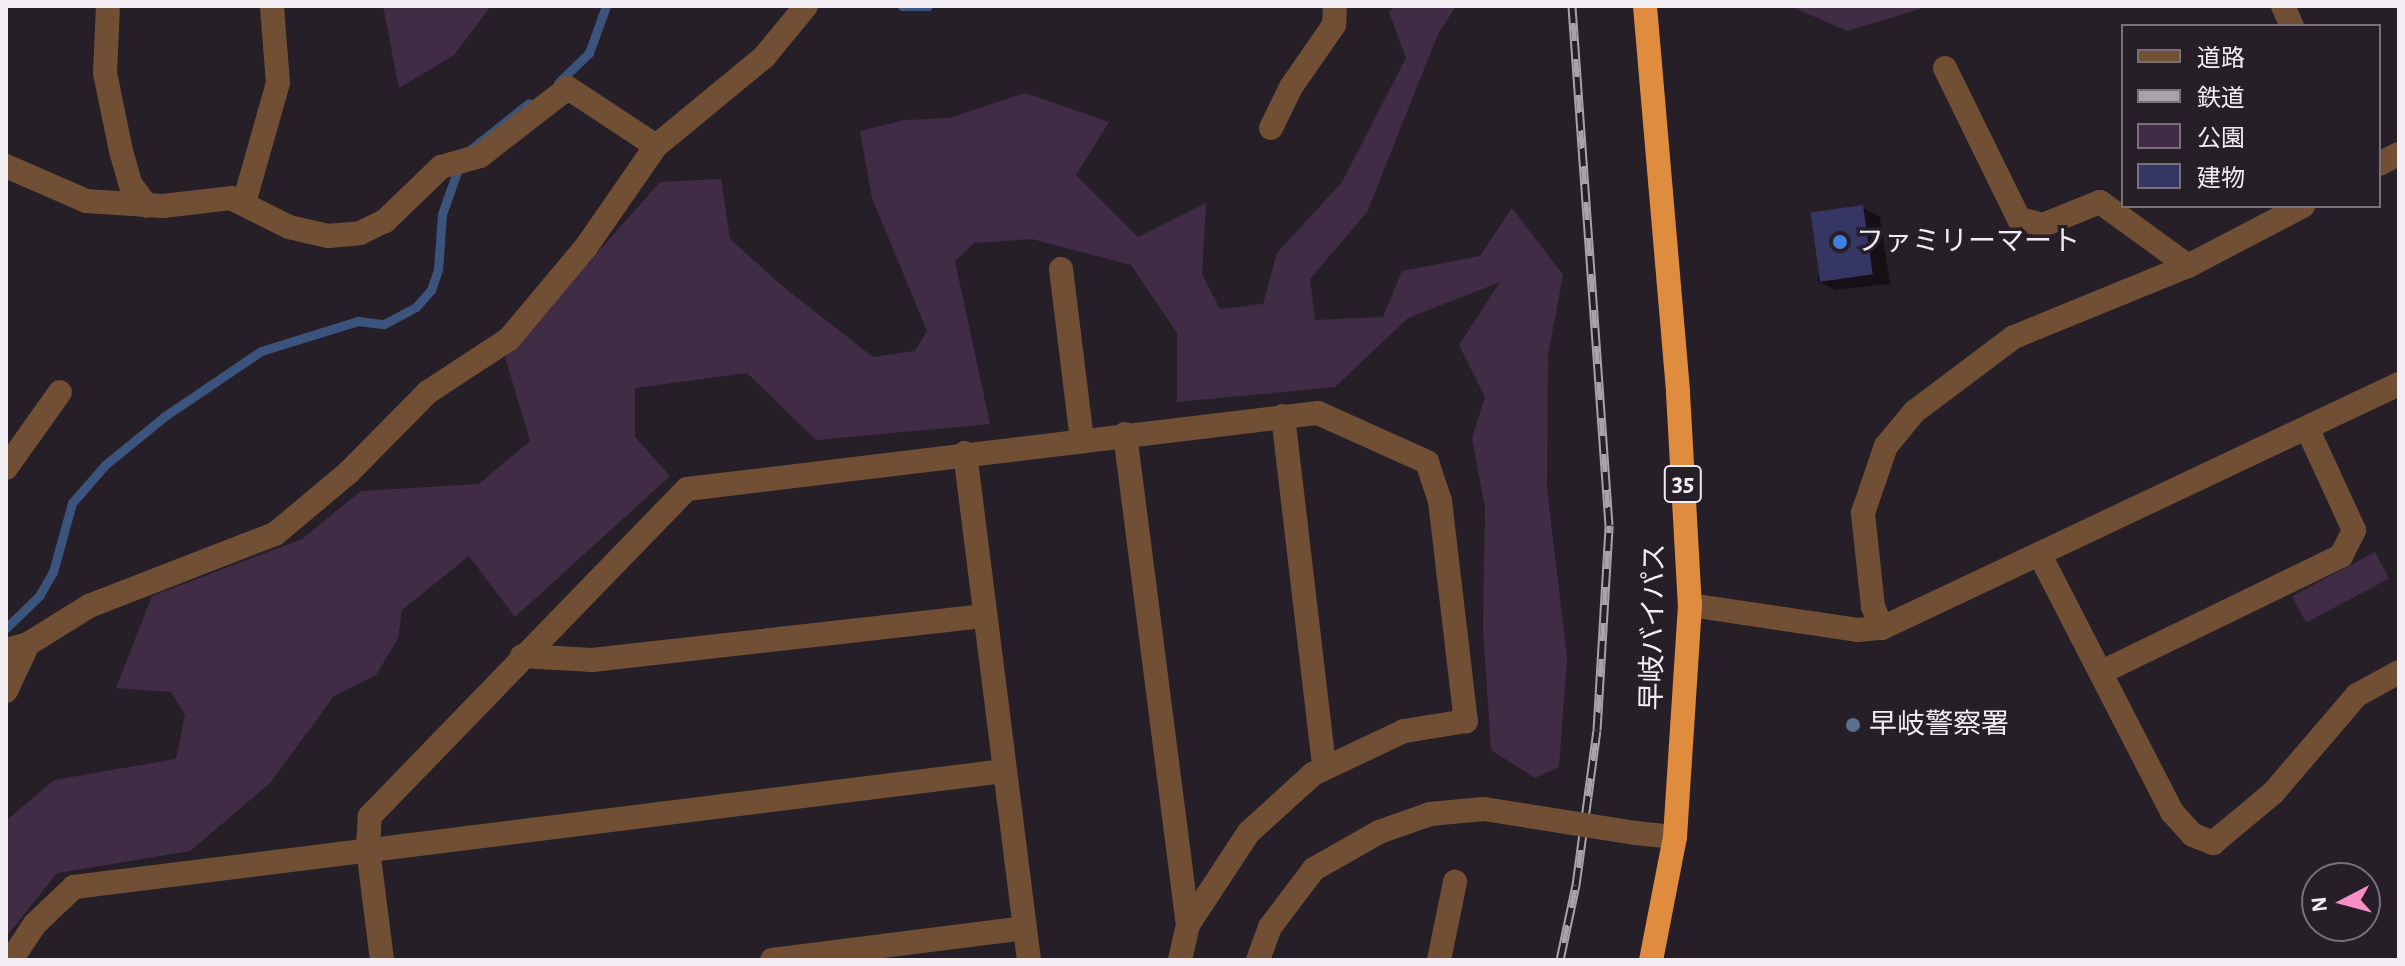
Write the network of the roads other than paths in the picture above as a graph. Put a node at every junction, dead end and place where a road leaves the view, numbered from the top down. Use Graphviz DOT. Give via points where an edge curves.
graph roads {
  1 [pos="108,6"];
  2 [pos="272,6"];
  3 [pos="806,6"];
  4 [pos="1335,6"];
  5 [pos="1645,6"];
  6 [pos="1945,68"];
  7 [pos="1271,128"];
  8 [pos="656,146"];
  9 [pos="2399,154"];
  10 [pos="2381,163"];
  11 [pos="6,166"];
  12 [pos="244,203"];
  13 [pos="147,206"];
  14 [pos="2299,208"];
  15 [pos="2188,266"];
  16 [pos="1061,269"];
  17 [pos="2399,384"];
  18 [pos="60,392"];
  19 [pos="1283,416"];
  20 [pos="2307,428"];
  21 [pos="1125,434"];
  22 [pos="1082,439"];
  23 [pos="965,453"];
  24 [pos="6,468"];
  25 [pos="2041,557"];
  26 [pos="1690,605"];
  27 [pos="983,616"];
  28 [pos="1882,628"];
  29 [pos="15,648"];
  30 [pos="522,656"];
  31 [pos="2102,672"];
  32 [pos="2399,672"];
  33 [pos="6,691"];
  34 [pos="1324,767"];
  35 [pos="1004,771"];
  36 [pos="1675,837"];
  37 [pos="368,849"];
  38 [pos="1455,882"];
  39 [pos="1188,925"];
  40 [pos="1024,928"];
  41 [pos="11,960"];
  42 [pos="382,960"];
  43 [pos="772,960"];
  44 [pos="1029,960"];
  45 [pos="1180,960"];
  46 [pos="1258,960"];
  47 [pos="1439,960"];
  48 [pos="1651,960"];
  1 -- 13 [label="street" via="105,73 131,185"];
  2 -- 12 [label="street" via="278,83"];
  3 -- 8 [label="street" via="764,57"];
  4 -- 7 [label="street" via="1334,25 1291,87"];
  5 -- 26 [label="highway, 早岐バイパス / 35"];
  6 -- 15 [label="street" via="2019,219 2043,225 2100,202"];
  8 -- 12 [label="street" via="568,88 537,116 462,160 385,221 360,233 328,236 289,227"];
  8 -- 29 [label="street" via="586,247 509,339 428,392 348,473 275,534 89,606"];
  9 -- 10 [label="street"];
  11 -- 13 [label="street" via="86,201"];
  12 -- 13 [label="street" via="231,198"];
  14 -- 15 [label="street"];
  15 -- 28 [label="street" via="2014,337 1914,412 1886,446 1863,513 1871,594"];
  16 -- 22 [label="street"];
  17 -- 20 [label="street"];
  18 -- 24 [label="street"];
  19 -- 21 [label="street"];
  19 -- 34 [label="street"];
  19 -- 34 [label="street" via="1318,413 1427,462 1440,501 1466,721 1404,731"];
  20 -- 25 [label="street"];
  20 -- 31 [label="street" via="2354,530 2341,556"];
  21 -- 22 [label="street"];
  21 -- 39 [label="street"];
  22 -- 23 [label="street"];
  23 -- 27 [label="street"];
  23 -- 30 [label="street" via="687,489"];
  25 -- 28 [label="street"];
  25 -- 31 [label="street"];
  26 -- 28 [label="street" via="1857,630"];
  26 -- 36 [label="highway, 早岐バイパス / 35"];
  27 -- 30 [label="street" via="592,660"];
  27 -- 35 [label="street"];
  29 -- 33 [label="street"];
  30 -- 37 [label="street" via="370,816"];
  31 -- 32 [label="street" via="2172,812 2193,835 2213,843 2273,793 2357,695"];
  34 -- 39 [label="street" via="1249,832"];
  35 -- 37 [label="street"];
  35 -- 40 [label="street"];
  36 -- 46 [label="street, bridge" via="1484,809 1430,814 1379,832 1314,869 1270,927"];
  36 -- 48 [label="highway, 早岐バイパス / 35"];
  37 -- 41 [label="street" via="74,887 35,924"];
  37 -- 42 [label="street"];
  38 -- 47 [label="street"];
  39 -- 45 [label="street"];
  40 -- 43 [label="street"];
  40 -- 44 [label="street"];
}
